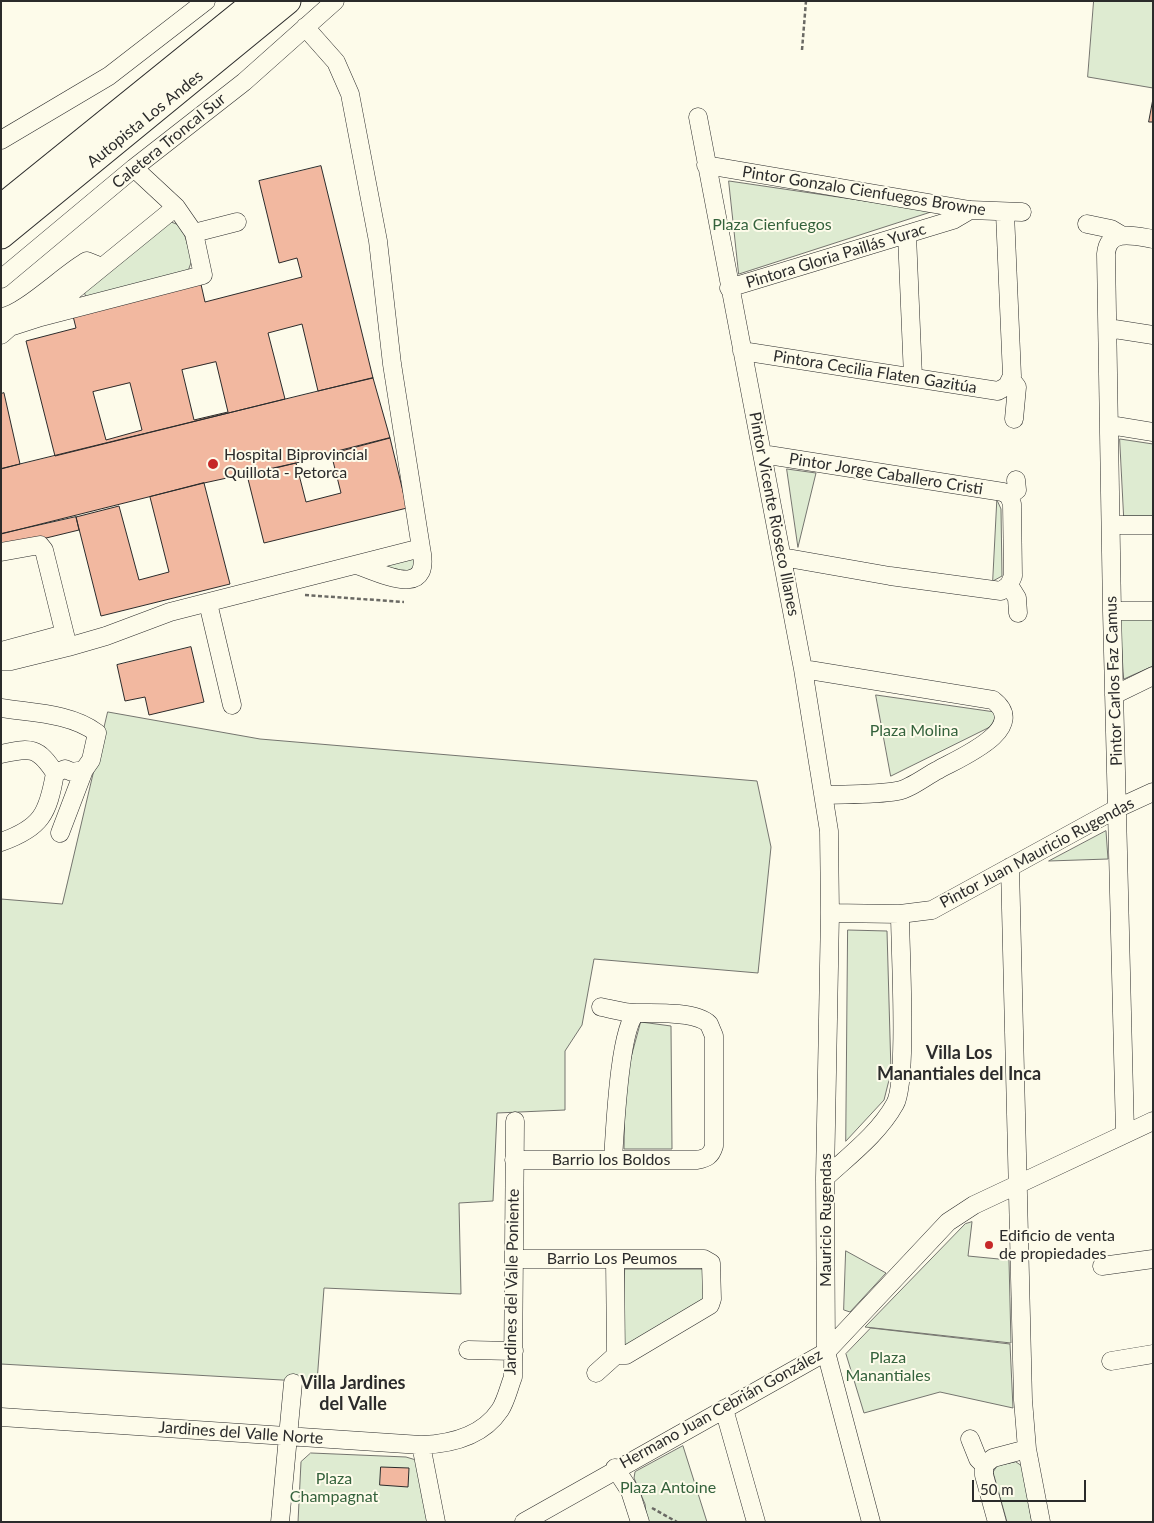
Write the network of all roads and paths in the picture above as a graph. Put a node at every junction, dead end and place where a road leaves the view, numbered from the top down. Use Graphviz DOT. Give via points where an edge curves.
graph roads {
  1 [pos="206,1"];
  2 [pos="256,1"];
  3 [pos="288,1"];
  4 [pos="335,1"];
  5 [pos="806,1"];
  6 [pos="305,27"];
  7 [pos="802,50"];
  8 [pos="698,117"];
  9 [pos="1,140"];
  10 [pos="706,165"];
  11 [pos="134,168"];
  12 [pos="1,207"];
  13 [pos="176,207"];
  14 [pos="970,210"];
  15 [pos="237,222"];
  16 [pos="1087,224"];
  17 [pos="194,233"];
  18 [pos="907,235"];
  19 [pos="1121,235"];
  20 [pos="1,236"];
  21 [pos="1153,239"];
  22 [pos="97,265"];
  23 [pos="1,279"];
  24 [pos="729,288"];
  25 [pos="1,317"];
  26 [pos="42,317"];
  27 [pos="1108,328"];
  28 [pos="1,335"];
  29 [pos="1153,335"];
  30 [pos="742,351"];
  31 [pos="913,378"];
  32 [pos="1009,382"];
  33 [pos="1014,419"];
  34 [pos="1110,425"];
  35 [pos="1153,432"];
  36 [pos="762,454"];
  37 [pos="1111,525"];
  38 [pos="1153,526"];
  39 [pos="421,548"];
  40 [pos="1,552"];
  41 [pos="782,557"];
  42 [pos="357,565"];
  43 [pos="296,581"];
  44 [pos="1009,585"];
  45 [pos="404,602"];
  46 [pos="208,603"];
  47 [pos="1112,610"];
  48 [pos="1153,611"];
  49 [pos="1018,613"];
  50 [pos="62,642"];
  51 [pos="1,651"];
  52 [pos="1,661"];
  53 [pos="804,669"];
  54 [pos="1153,676"];
  55 [pos="1114,695"];
  56 [pos="232,705"];
  57 [pos="1,708"];
  58 [pos="1,754"];
  59 [pos="84,770"];
  60 [pos="54,773"];
  61 [pos="1153,792"];
  62 [pos="824,795"];
  63 [pos="1118,808"];
  64 [pos="60,833"];
  65 [pos="1,842"];
  66 [pos="1010,867"];
  67 [pos="830,913"];
  68 [pos="900,914"];
  69 [pos="601,1007"];
  70 [pos="636,1013"];
  71 [pos="515,1121"];
  72 [pos="1153,1121"];
  73 [pos="1126,1133"];
  74 [pos="514,1160"];
  75 [pos="614,1160"];
  76 [pos="825,1178"];
  77 [pos="1018,1184"];
  78 [pos="615,1259"];
  79 [pos="1153,1259"];
  80 [pos="515,1260"];
  81 [pos="1102,1266"];
  82 [pos="468,1350"];
  83 [pos="514,1351"];
  84 [pos="826,1352"];
  85 [pos="1153,1354"];
  86 [pos="616,1355"];
  87 [pos="1111,1361"];
  88 [pos="596,1373"];
  89 [pos="292,1383"];
  90 [pos="724,1410"];
  91 [pos="1,1417"];
  92 [pos="478,1432"];
  93 [pos="287,1436"];
  94 [pos="970,1439"];
  95 [pos="421,1446"];
  96 [pos="1027,1449"];
  97 [pos="984,1465"];
  98 [pos="615,1468"];
  99 [pos="635,1505"];
  100 [pos="671,1518"];
  101 [pos="532,1520"];
  102 [pos="280,1522"];
  103 [pos="436,1522"];
  104 [pos="640,1522"];
  105 [pos="669,1522"];
  106 [pos="677,1522"];
  107 [pos="756,1522"];
  108 [pos="871,1522"];
  109 [pos="997,1522"];
  110 [pos="1041,1522"];
  1 -- 9 [label="street" via="108,76"];
  2 -- 12 [label="highway, Autopista Los Andes"];
  3 -- 20 [label="highway, Autopista Los Andes"];
  4 -- 6 [label="street, Caletera Troncal Sur"];
  5 -- 7 [label="path"];
  6 -- 11 [label="street, Caletera Troncal Sur" via="244,82"];
  6 -- 39 [label="street" via="336,62 350,94 378,241 393,373"];
  8 -- 10 [label="street, Pintor Vicente Rioseco Illanes"];
  10 -- 14 [label="street, Pintor Gonzalo Cienfuegos Browne"];
  10 -- 24 [label="street, Pintor Vicente Rioseco Illanes"];
  11 -- 13 [label="street"];
  11 -- 23 [label="street, Caletera Troncal Sur"];
  13 -- 17 [label="street"];
  13 -- 26 [label="street"];
  14 -- 18 [label="street, Pintora Gloria Paillás Yurac" via="953,220"];
  14 -- 32 [label="street, Pintor Gonzalo Cienfuegos Browne" via="1014,213"];
  15 -- 17 [label="street"];
  16 -- 19 [label="street" via="1111,229"];
  17 -- 26 [label="street" via="203,275"];
  18 -- 24 [label="street, Pintora Gloria Paillás Yurac"];
  18 -- 31 [label="street"];
  19 -- 21 [label="street"];
  19 -- 27 [label="street, Pintor Carlos Faz Camus" via="1113,239 1107,249"];
  22 -- 25 [label="street" via="87,261 73,268 32,301"];
  24 -- 30 [label="street, Pintor Vicente Rioseco Illanes"];
  26 -- 28 [label="street" via="10,327"];
  27 -- 29 [label="street"];
  27 -- 34 [label="street, Pintor Carlos Faz Camus"];
  30 -- 31 [label="street, Pintora Cecilia Flaten Gazitúa"];
  30 -- 36 [label="street, Pintor Vicente Rioseco Illanes"];
  31 -- 32 [label="street, Pintora Cecilia Flaten Gazitúa" via="998,391"];
  32 -- 33 [label="street" via="1017,387"];
  34 -- 35 [label="street"];
  34 -- 37 [label="street, Pintor Carlos Faz Camus"];
  36 -- 41 [label="street, Pintor Vicente Rioseco Illanes"];
  36 -- 44 [label="street, Pintor Jorge Caballero Cristi" via="1003,492 1013,488 1014,576"];
  37 -- 38 [label="street"];
  37 -- 47 [label="street, Pintor Carlos Faz Camus"];
  39 -- 42 [label="street"];
  39 -- 42 [label="street" via="424,570 409,580"];
  40 -- 50 [label="street" via="33,545 40,545 44,550"];
  41 -- 44 [label="street" via="1001,592"];
  41 -- 53 [label="street, Pintor Vicente Rioseco Illanes"];
  42 -- 43 [label="street"];
  43 -- 45 [label="path" via="301,595"];
  43 -- 46 [label="street"];
  44 -- 49 [label="street" via="1017,598"];
  46 -- 50 [label="street" via="170,612 106,636"];
  46 -- 56 [label="street"];
  47 -- 48 [label="street"];
  47 -- 55 [label="street, Pintor Carlos Faz Camus"];
  50 -- 51 [label="street"];
  50 -- 52 [label="street" via="12,662"];
  53 -- 62 [label="street, Pintor Vicente Rioseco Illanes"];
  53 -- 62 [label="street" via="993,700 1003,714 999,732 986,744 898,791"];
  54 -- 55 [label="street"];
  55 -- 63 [label="street, Pintor Carlos Faz Camus"];
  57 -- 59 [label="street" via="86,724 97,733 91,760"];
  58 -- 60 [label="street" via="25,748 44,756"];
  59 -- 60 [label="street" via="72,772 65,769"];
  59 -- 64 [label="street"];
  60 -- 65 [label="street" via="51,798 40,821 18,836"];
  61 -- 63 [label="street, Pintor Juan Mauricio Rugendas"];
  62 -- 67 [label="street, Pintor Vicente Rioseco Illanes" via="829,832"];
  63 -- 66 [label="street, Pintor Juan Mauricio Rugendas"];
  63 -- 73 [label="street, Pintor Carlos Faz Camus"];
  66 -- 68 [label="street, Pintor Juan Mauricio Rugendas" via="932,910"];
  66 -- 77 [label="street"];
  67 -- 68 [label="street, Pintor Juan Mauricio Rugendas"];
  67 -- 76 [label="street, Mauricio Rugendas"];
  68 -- 76 [label="street" via="901,1073 896,1102 875,1132"];
  69 -- 70 [label="street"];
  70 -- 75 [label="street" via="629,1028 619,1077"];
  70 -- 75 [label="street, Barrio los Boldos" via="651,1011 697,1018 709,1024 714,1036 712,1152 708,1157 697,1160"];
  71 -- 74 [label="street, Jardines del Valle Poniente"];
  72 -- 73 [label="street, Hermano Juan Cebrián González"];
  73 -- 77 [label="street, Hermano Juan Cebrián González"];
  74 -- 75 [label="street, Barrio los Boldos"];
  74 -- 80 [label="street, Jardines del Valle Poniente"];
  76 -- 84 [label="street, Mauricio Rugendas"];
  77 -- 84 [label="street, Hermano Juan Cebrián González" via="974,1205 948,1222"];
  77 -- 96 [label="street"];
  78 -- 80 [label="street, Barrio Los Peumos"];
  78 -- 86 [label="street"];
  78 -- 86 [label="street, Barrio Los Peumos" via="697,1258 709,1261 712,1266 710,1305 626,1355"];
  79 -- 81 [label="street"];
  80 -- 83 [label="street, Jardines del Valle Poniente"];
  82 -- 83 [label="street"];
  83 -- 92 [label="street, Jardines del Valle Poniente" via="513,1377 500,1410"];
  84 -- 90 [label="street, Hermano Juan Cebrián González"];
  84 -- 108 [label="street, Mauricio Rugendas"];
  85 -- 87 [label="street"];
  86 -- 88 [label="street"];
  89 -- 93 [label="street"];
  90 -- 98 [label="street, Hermano Juan Cebrián González"];
  90 -- 107 [label="street"];
  91 -- 93 [label="street, Jardines del Valle Norte"];
  92 -- 95 [label="street, Jardines del Valle Norte" via="441,1445"];
  93 -- 95 [label="street, Jardines del Valle Norte"];
  93 -- 102 [label="street"];
  94 -- 97 [label="street"];
  95 -- 103 [label="street"];
  96 -- 97 [label="street" via="993,1458"];
  96 -- 110 [label="street"];
  97 -- 109 [label="street"];
  98 -- 99 [label="street"];
  98 -- 101 [label="street, Hermano Juan Cebrián González"];
  99 -- 100 [label="path" via="645,1504"];
  99 -- 104 [label="street"];
  100 -- 105 [label="path"];
  100 -- 106 [label="path"];
}
